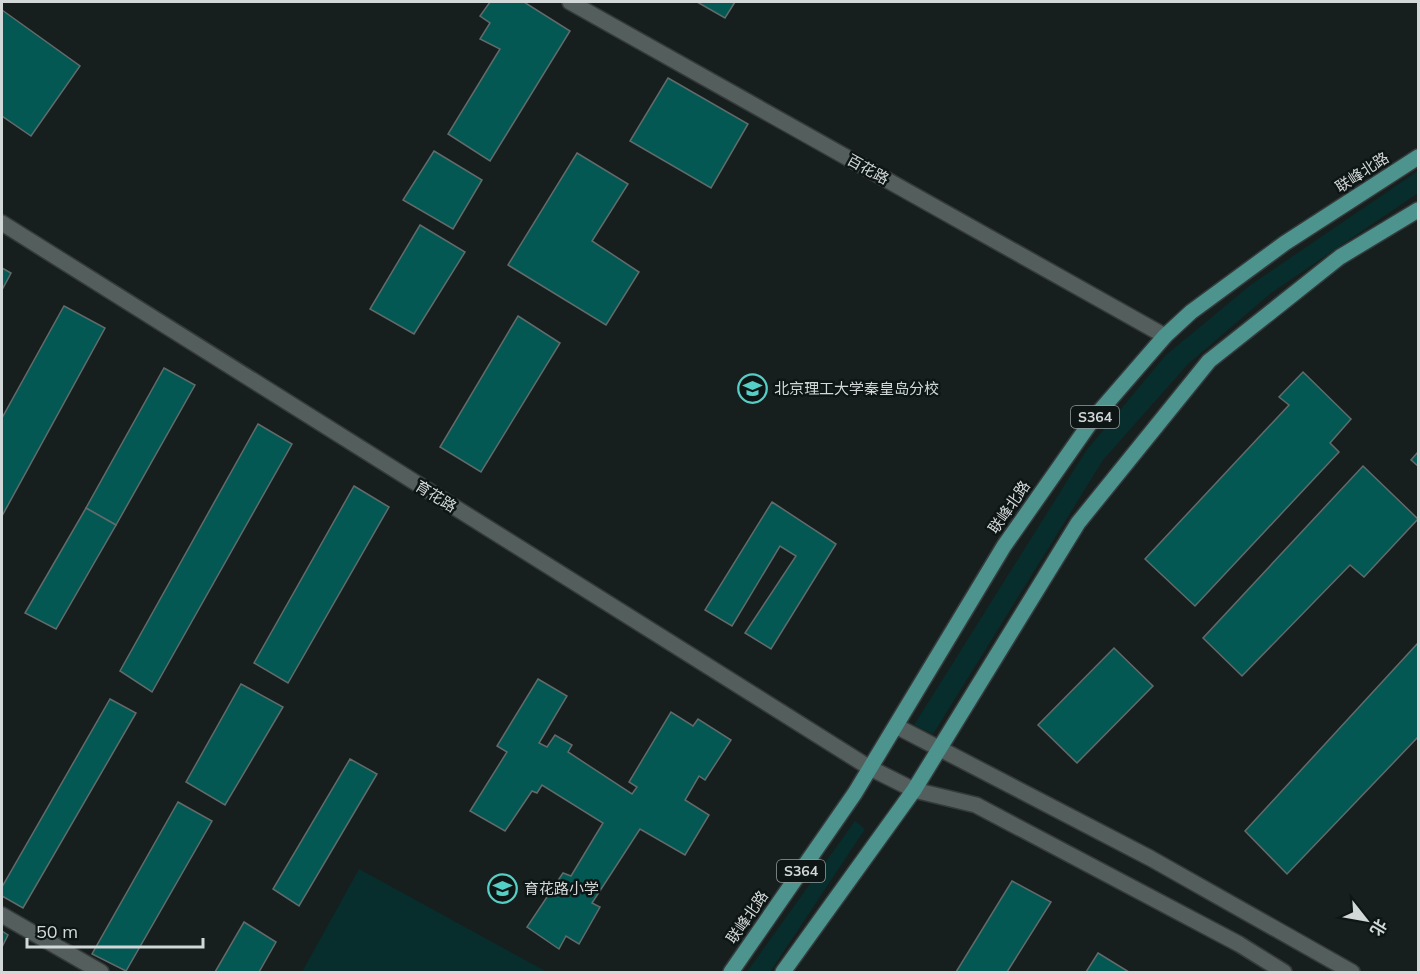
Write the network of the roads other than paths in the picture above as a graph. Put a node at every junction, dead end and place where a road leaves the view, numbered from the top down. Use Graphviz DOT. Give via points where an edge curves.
graph roads {
  1 [pos="570,2"];
  2 [pos="1419,157"];
  3 [pos="1419,210"];
  4 [pos="2,224"];
  5 [pos="1165,336"];
  6 [pos="896,726"];
  7 [pos="939,749"];
  8 [pos="870,768"];
  9 [pos="914,790"];
  10 [pos="2,915"];
  11 [pos="101,972"];
  12 [pos="731,972"];
  13 [pos="783,972"];
  14 [pos="1284,972"];
  15 [pos="1352,972"];
  1 -- 5 [label="street, 百花路"];
  2 -- 5 [label="main road, 联峰北路 / S364" via="1285,243 1191,312"];
  3 -- 7 [label="main road, S364" via="1340,257 1209,361 1078,523"];
  4 -- 8 [label="street, 育花路"];
  5 -- 6 [label="main road, 联峰北路 / S364" via="1093,419 1011,536"];
  6 -- 7 [label="street"];
  6 -- 8 [label="main road, 联峰北路 / S364"];
  7 -- 9 [label="main road, S364"];
  7 -- 15 [label="street" via="1150,858"];
  8 -- 9 [label="street, 育花路"];
  8 -- 12 [label="main road, 联峰北路 / S364"];
  9 -- 13 [label="main road, S364"];
  9 -- 14 [label="street, 育花路" via="976,805 1239,944"];
  10 -- 11 [label="street"];
}
